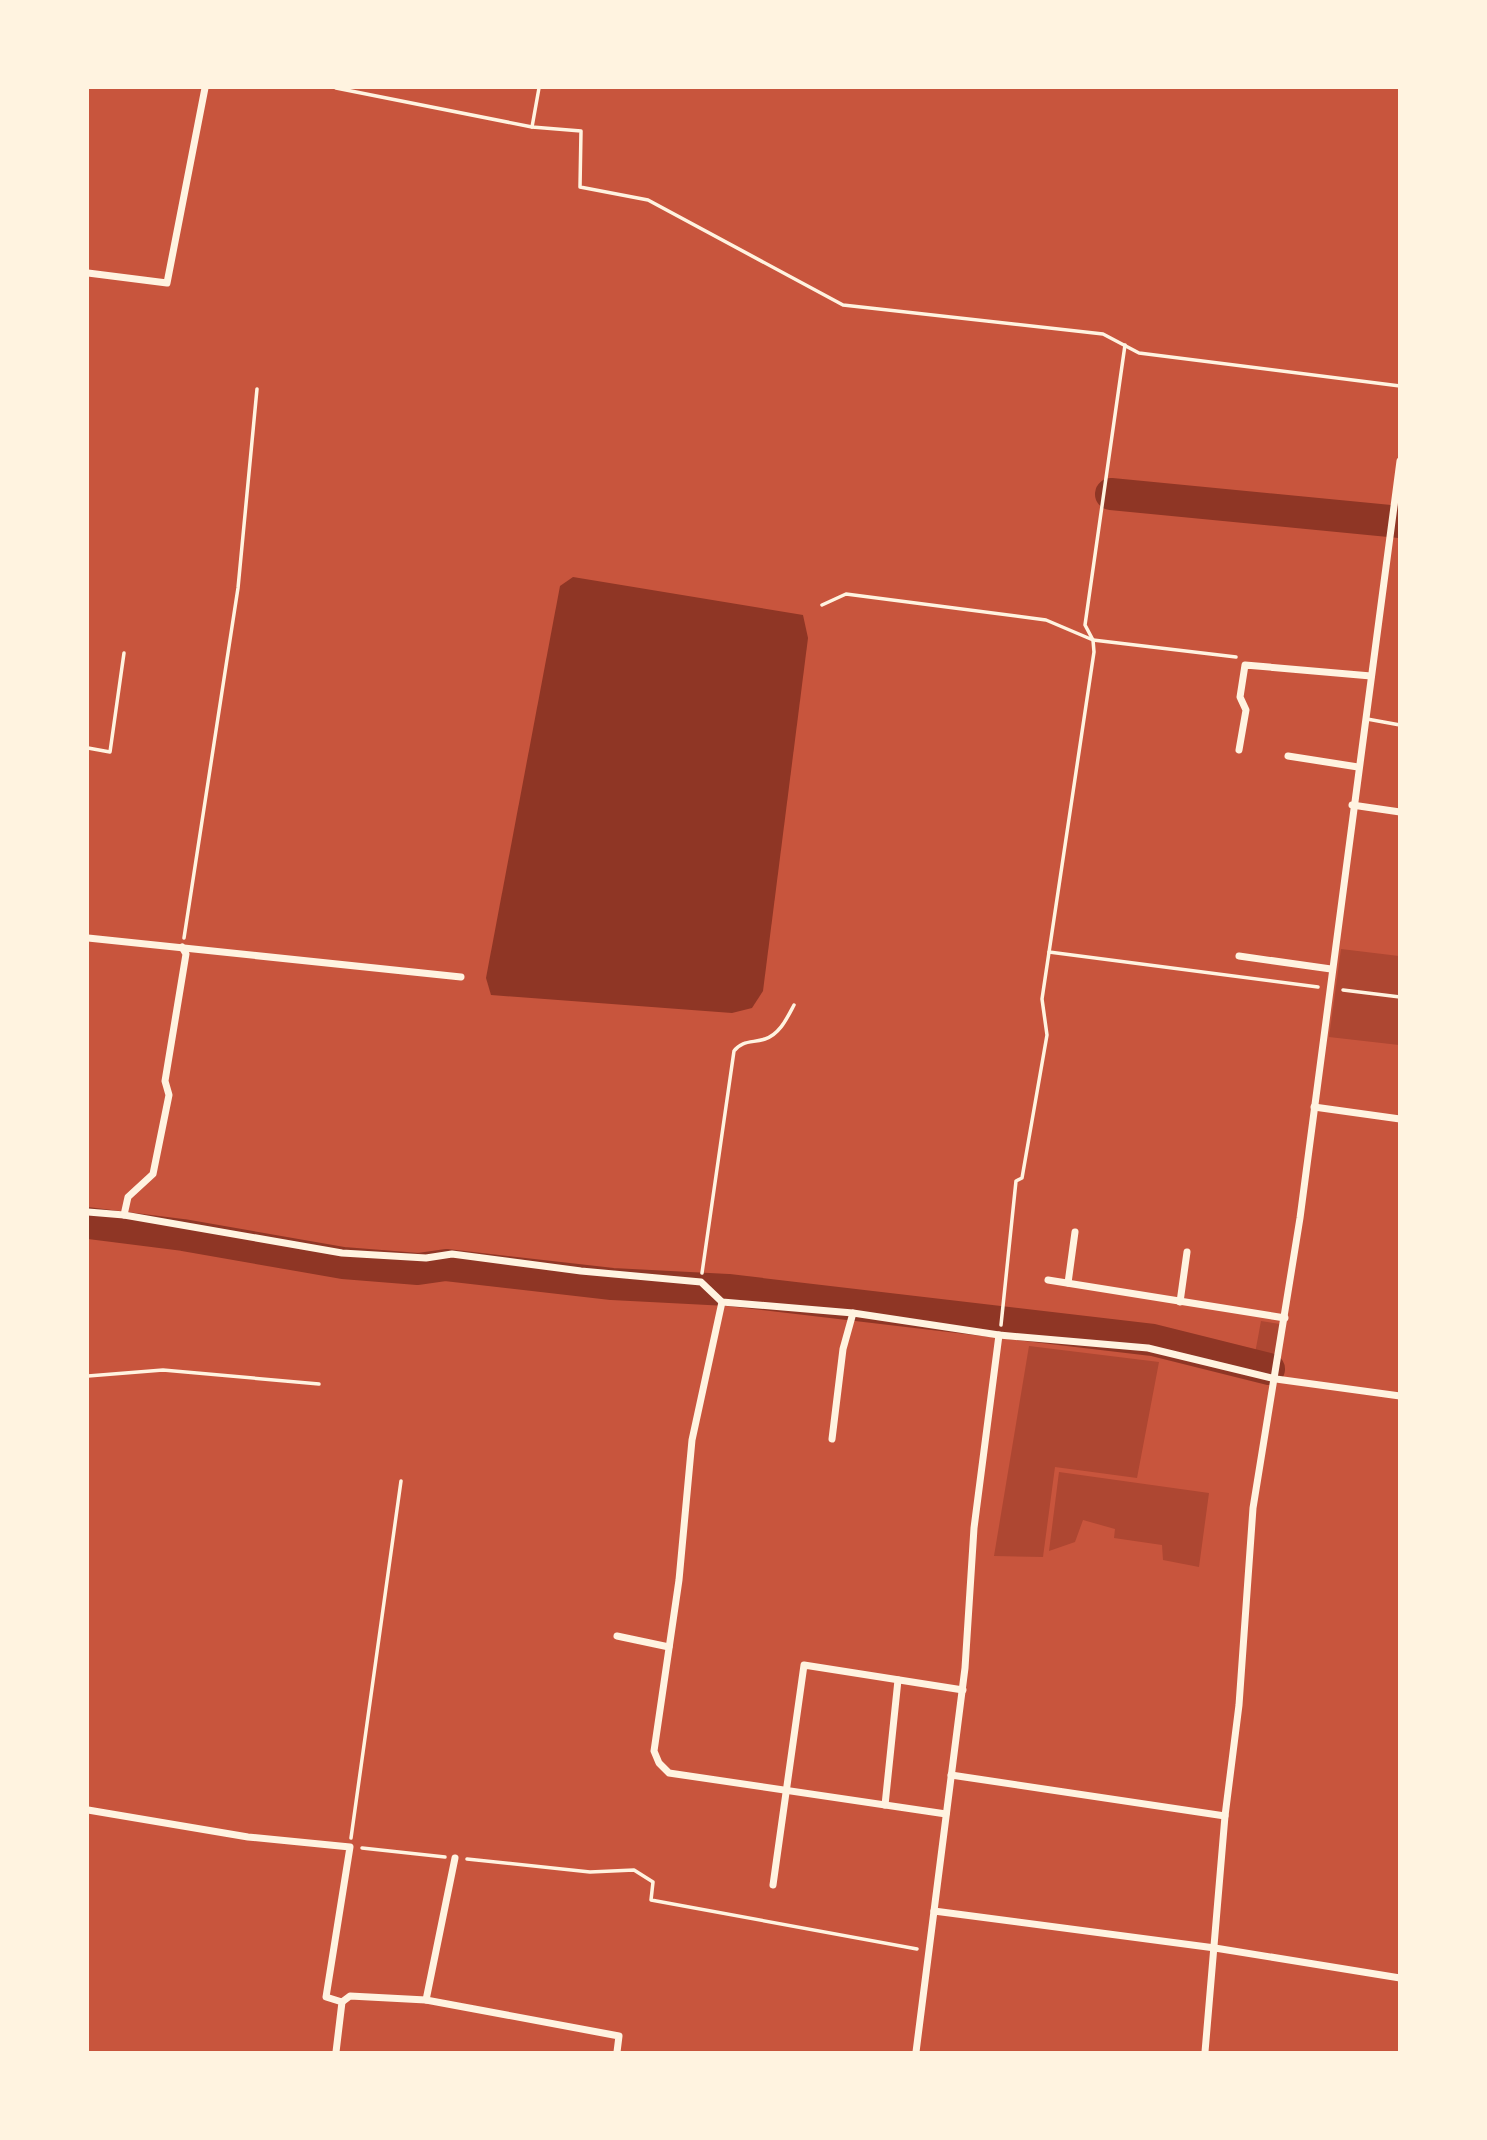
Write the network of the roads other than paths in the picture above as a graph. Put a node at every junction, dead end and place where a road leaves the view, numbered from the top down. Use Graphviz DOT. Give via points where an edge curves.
graph roads {
  1 [pos="205,88"];
  2 [pos="88,273"];
  3 [pos="1399,461"];
  4 [pos="1398,482"];
  5 [pos="1371,676"];
  6 [pos="1365,719"];
  7 [pos="1399,725"];
  8 [pos="1239,750"];
  9 [pos="1288,756"];
  10 [pos="1357,767"];
  11 [pos="1352,805"];
  12 [pos="1399,813"];
  13 [pos="88,938"];
  14 [pos="183,947"];
  15 [pos="1239,956"];
  16 [pos="1331,969"];
  17 [pos="461,977"];
  18 [pos="1314,1107"];
  19 [pos="1399,1119"];
  20 [pos="88,1212"];
  21 [pos="124,1215"];
  22 [pos="1075,1232"];
  23 [pos="1187,1252"];
  24 [pos="1048,1280"];
  25 [pos="1068,1283"];
  26 [pos="720,1299"];
  27 [pos="1180,1302"];
  28 [pos="853,1313"];
  29 [pos="1285,1318"];
  30 [pos="999,1335"];
  31 [pos="1276,1379"];
  32 [pos="1399,1396"];
  33 [pos="832,1438"];
  34 [pos="617,1636"];
  35 [pos="670,1647"];
  36 [pos="898,1680"];
  37 [pos="962,1690"];
  38 [pos="951,1775"];
  39 [pos="786,1790"];
  40 [pos="885,1805"];
  41 [pos="88,1810"];
  42 [pos="946,1814"];
  43 [pos="1225,1816"];
  44 [pos="455,1858"];
  45 [pos="773,1885"];
  46 [pos="934,1911"];
  47 [pos="1215,1948"];
  48 [pos="1399,1978"];
  49 [pos="426,2000"];
  50 [pos="342,2002"];
  51 [pos="336,2053"];
  52 [pos="617,2053"];
  53 [pos="916,2053"];
  54 [pos="1205,2053"];
  1 -- 2 [label="street" via="167,283"];
  3 -- 4 [label="street"];
  4 -- 5 [label="street"];
  5 -- 6 [label="street"];
  5 -- 8 [label="street" via="1245,665 1240,697 1246,710"];
  6 -- 7 [label="lane"];
  6 -- 10 [label="street"];
  9 -- 10 [label="street"];
  10 -- 11 [label="street"];
  11 -- 12 [label="street"];
  11 -- 16 [label="street"];
  13 -- 14 [label="street"];
  14 -- 17 [label="street"];
  14 -- 21 [label="street" via="186,954 165,1081 169,1094 153,1174 128,1197"];
  15 -- 16 [label="street"];
  16 -- 18 [label="street"];
  18 -- 19 [label="street"];
  18 -- 29 [label="street"];
  20 -- 21 [label="street"];
  21 -- 26 [label="street" via="342,1253 426,1258 452,1254 703,1284"];
  22 -- 25 [label="street"];
  23 -- 27 [label="street"];
  24 -- 25 [label="street"];
  25 -- 27 [label="street"];
  26 -- 28 [label="street"];
  26 -- 35 [label="street" via="692,1440"];
  27 -- 29 [label="street"];
  28 -- 30 [label="street"];
  28 -- 33 [label="street" via="843,1349"];
  29 -- 31 [label="street"];
  30 -- 31 [label="street" via="1149,1348"];
  30 -- 37 [label="street" via="974,1528"];
  31 -- 32 [label="street"];
  31 -- 43 [label="street" via="1253,1508 1239,1705"];
  34 -- 35 [label="street"];
  35 -- 39 [label="street" via="654,1751 659,1763 669,1773"];
  36 -- 37 [label="street"];
  36 -- 39 [label="street" via="804,1665"];
  36 -- 40 [label="street"];
  37 -- 38 [label="street"];
  38 -- 42 [label="street"];
  38 -- 43 [label="street"];
  39 -- 40 [label="street"];
  39 -- 45 [label="street"];
  40 -- 42 [label="street"];
  41 -- 50 [label="street" via="248,1837 350,1847 326,1997"];
  42 -- 46 [label="street"];
  43 -- 47 [label="street"];
  44 -- 49 [label="street"];
  46 -- 47 [label="street"];
  46 -- 53 [label="street"];
  47 -- 48 [label="street"];
  47 -- 54 [label="street"];
  49 -- 50 [label="street" via="350,1996"];
  49 -- 52 [label="street" via="619,2036"];
  50 -- 51 [label="street"];
}
